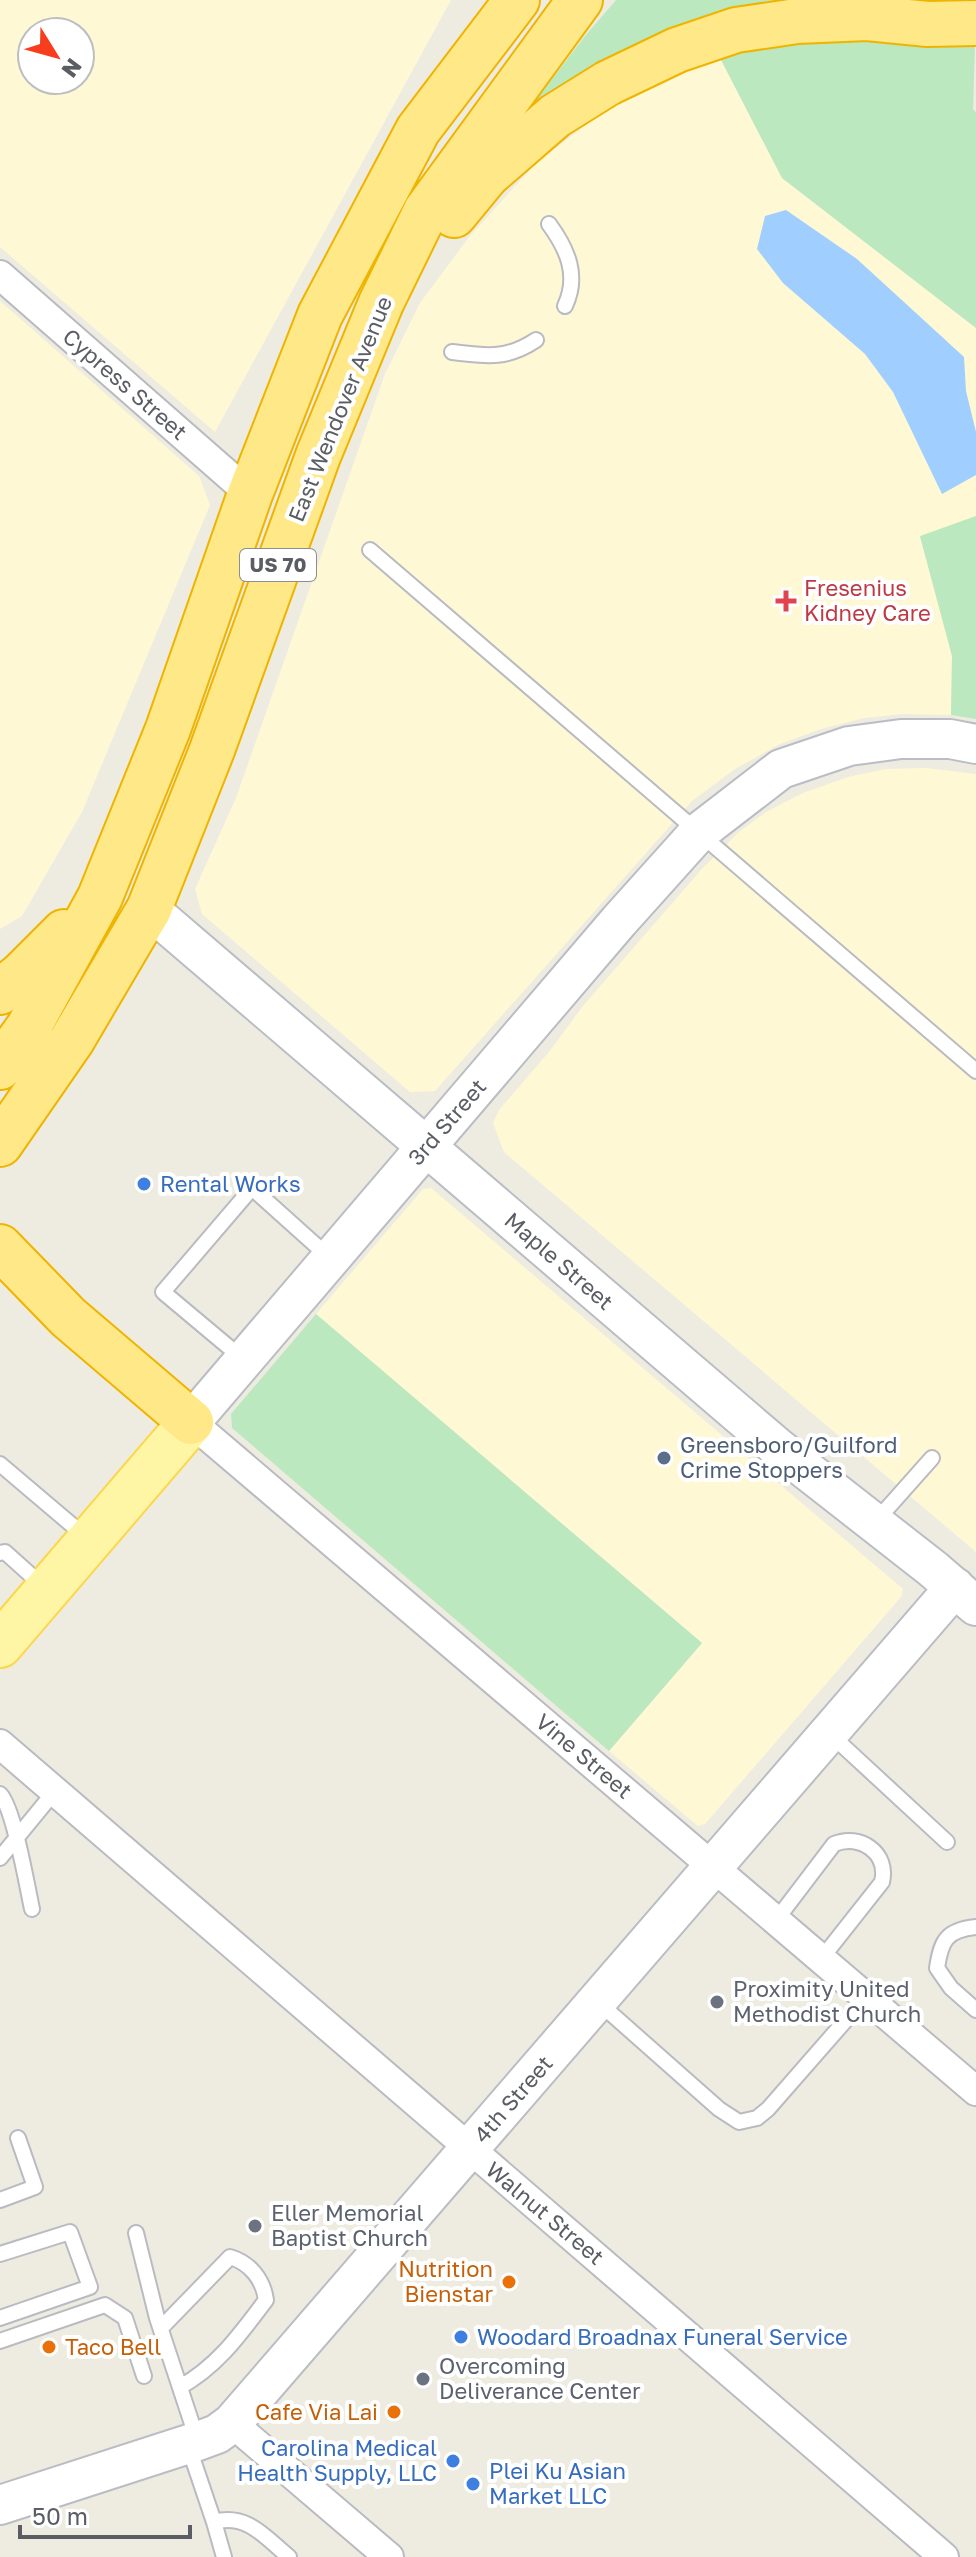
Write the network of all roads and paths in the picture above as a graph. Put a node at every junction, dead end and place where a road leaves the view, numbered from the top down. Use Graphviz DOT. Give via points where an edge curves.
graph roads {
  1 [pos="476,0"];
  2 [pos="517,0"];
  3 [pos="580,0"];
  4 [pos="976,23"];
  5 [pos="418,130"];
  6 [pos="549,224"];
  7 [pos="0,275"];
  8 [pos="381,303"];
  9 [pos="565,306"];
  10 [pos="536,340"];
  11 [pos="452,352"];
  12 [pos="250,494"];
  13 [pos="370,550"];
  14 [pos="976,744"];
  15 [pos="138,805"];
  16 [pos="698,833"];
  17 [pos="100,897"];
  18 [pos="149,909"];
  19 [pos="0,992"];
  20 [pos="0,1067"];
  21 [pos="976,1071"];
  22 [pos="0,1144"];
  23 [pos="426,1146"];
  24 [pos="0,1247"];
  25 [pos="331,1259"];
  26 [pos="0,1289"];
  27 [pos="68,1317"];
  28 [pos="244,1360"];
  29 [pos="191,1422"];
  30 [pos="932,1458"];
  31 [pos="0,1464"];
  32 [pos="875,1522"];
  33 [pos="89,1540"];
  34 [pos="0,1553"];
  35 [pos="47,1590"];
  36 [pos="965,1596"];
  37 [pos="0,1645"];
  38 [pos="828,1733"];
  39 [pos="0,1744"];
  40 [pos="55,1791"];
  41 [pos="0,1794"];
  42 [pos="15,1838"];
  43 [pos="947,1842"];
  44 [pos="0,1858"];
  45 [pos="712,1866"];
  46 [pos="32,1909"];
  47 [pos="777,1919"];
  48 [pos="976,1927"];
  49 [pos="822,1958"];
  50 [pos="866,1997"];
  51 [pos="597,2001"];
  52 [pos="976,2010"];
  53 [pos="976,2091"];
  54 [pos="18,2138"];
  55 [pos="469,2150"];
  56 [pos="0,2200"];
  57 [pos="136,2233"];
  58 [pos="0,2254"];
  59 [pos="0,2318"];
  60 [pos="161,2328"];
  61 [pos="0,2341"];
  62 [pos="144,2376"];
  63 [pos="180,2387"];
  64 [pos="232,2423"];
  65 [pos="193,2442"];
  66 [pos="0,2505"];
  67 [pos="214,2522"];
  68 [pos="224,2557"];
  69 [pos="289,2557"];
  70 [pos="389,2557"];
  71 [pos="944,2557"];
  1 -- 5 [label="highway"];
  2 -- 5 [label="highway, US 70"];
  3 -- 8 [label="highway, East Wendover Avenue / US 70" via="426,211"];
  4 -- 8 [label="highway" via="797,21 736,30 677,50 555,116 487,175"];
  5 -- 12 [label="highway, US 70" via="320,315"];
  6 -- 9 [label="lane" via="562,241 572,274"];
  7 -- 12 [label="street, Cypress Street"];
  8 -- 18 [label="highway, East Wendover Avenue / US 70" via="318,456"];
  10 -- 11 [label="lane" via="500,356"];
  12 -- 15 [label="highway, US 70"];
  13 -- 16 [label="lane"];
  14 -- 16 [label="street, 3rd Street" via="901,739 849,746 781,769"];
  15 -- 17 [label="highway, US 70"];
  15 -- 18 [label="highway" via="130,874"];
  16 -- 21 [label="lane"];
  16 -- 23 [label="street, 3rd Street"];
  17 -- 19 [label="highway"];
  17 -- 20 [label="highway, US 70" via="28,1028"];
  18 -- 22 [label="highway, East Wendover Avenue / US 70" via="72,1040"];
  18 -- 23 [label="street, Maple Street"];
  23 -- 25 [label="street, 3rd Street"];
  23 -- 32 [label="street, Maple Street" via="777,1447"];
  24 -- 27 [label="highway"];
  25 -- 28 [label="street, 3rd Street"];
  25 -- 28 [label="lane" via="252,1188 242,1199 163,1292"];
  26 -- 27 [label="highway"];
  27 -- 29 [label="highway"];
  28 -- 29 [label="street, 3rd Street"];
  29 -- 33 [label="main road, 3rd Street"];
  29 -- 45 [label="street, Vine Street"];
  30 -- 32 [label="lane"];
  31 -- 33 [label="lane"];
  32 -- 36 [label="street, Maple Street"];
  33 -- 35 [label="main road, 3rd Street"];
  34 -- 35 [label="lane"];
  35 -- 37 [label="main road, 3rd Street"];
  36 -- 38 [label="street, 4th Street"];
  38 -- 43 [label="lane"];
  38 -- 45 [label="street, 4th Street"];
  39 -- 40 [label="street, Walnut Street"];
  40 -- 42 [label="lane"];
  40 -- 55 [label="street, Walnut Street"];
  41 -- 42 [label="lane"];
  42 -- 44 [label="lane"];
  42 -- 46 [label="lane"];
  45 -- 47 [label="street, Vine Street"];
  45 -- 51 [label="street, 4th Street"];
  47 -- 49 [label="street, Vine Street"];
  47 -- 49 [label="lane" via="834,1844 856,1842 875,1852 883,1860 882,1882"];
  48 -- 52 [label="lane" via="947,1937 937,1968"];
  49 -- 50 [label="street, Vine Street"];
  50 -- 51 [label="lane" via="768,2109 739,2122"];
  50 -- 53 [label="street, Vine Street"];
  51 -- 55 [label="street, 4th Street"];
  54 -- 56 [label="lane" via="35,2187"];
  55 -- 64 [label="street, 4th Street"];
  55 -- 71 [label="street, Walnut Street"];
  57 -- 60 [label="lane"];
  58 -- 59 [label="lane" via="70,2232 90,2287"];
  60 -- 63 [label="lane"];
  60 -- 63 [label="lane" via="230,2257 243,2261 264,2284 266,2300 227,2351"];
  61 -- 62 [label="lane" via="105,2305 125,2318"];
  63 -- 65 [label="lane"];
  64 -- 65 [label="street, 4th Street"];
  64 -- 70 [label="street"];
  65 -- 66 [label="street, 4th Street"];
  65 -- 67 [label="lane"];
  67 -- 68 [label="lane"];
  67 -- 69 [label="lane" via="246,2521"];
}
